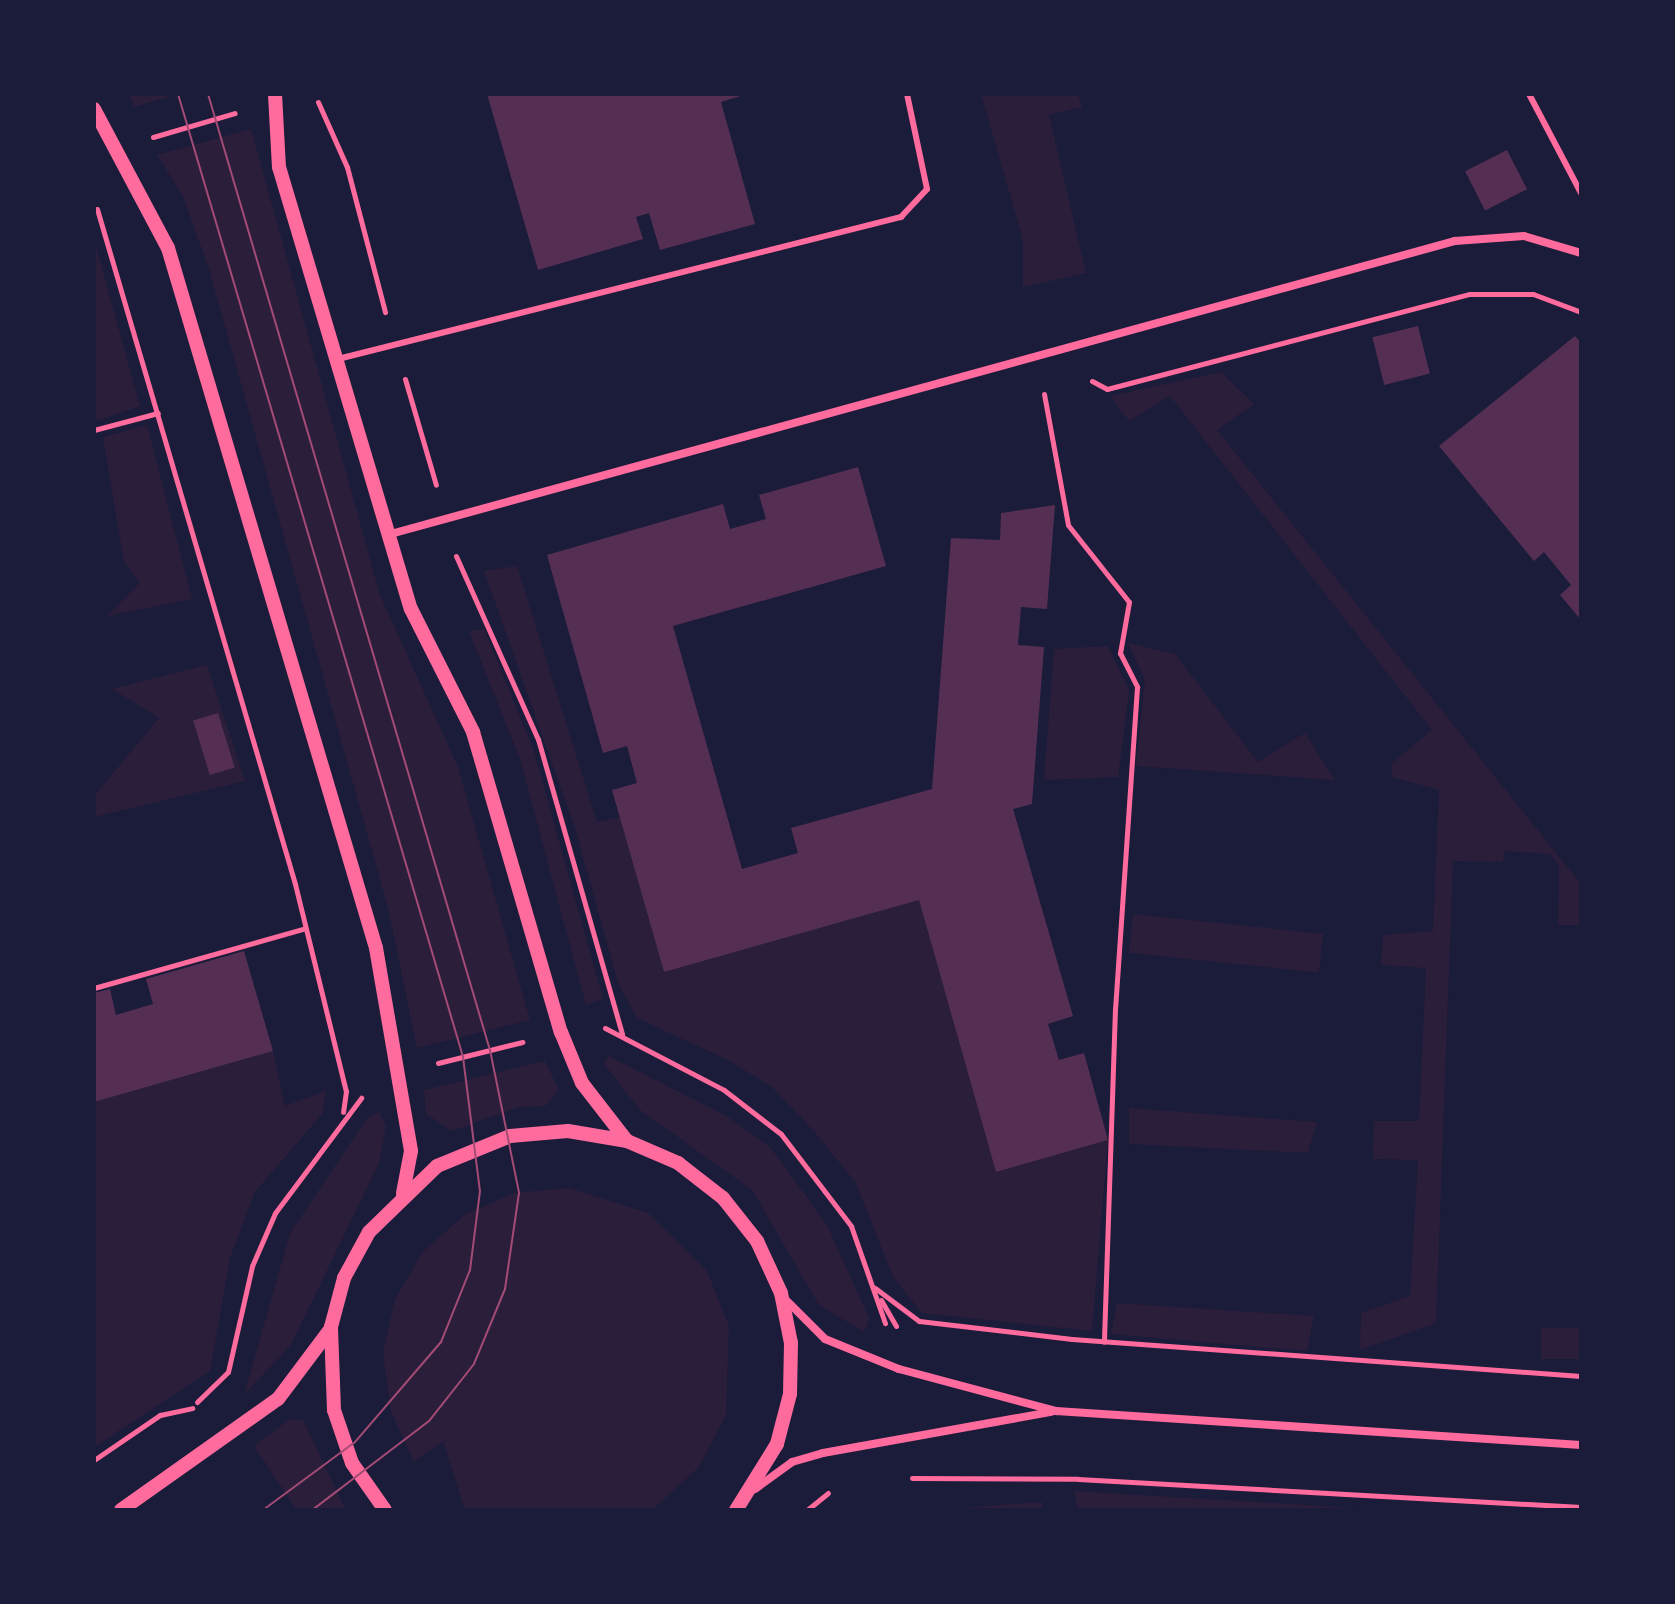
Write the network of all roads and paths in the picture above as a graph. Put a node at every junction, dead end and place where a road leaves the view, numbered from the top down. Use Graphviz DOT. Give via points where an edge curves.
graph roads {
  1 [pos="313,94"];
  2 [pos="907,94"];
  3 [pos="1529,94"];
  4 [pos="274,98"];
  5 [pos="94,109"];
  6 [pos="117,148"];
  7 [pos="1581,193"];
  8 [pos="94,202"];
  9 [pos="1581,253"];
  10 [pos="1581,312"];
  11 [pos="394,345"];
  12 [pos="1037,353"];
  13 [pos="335,360"];
  14 [pos="158,413"];
  15 [pos="94,430"];
  16 [pos="446,522"];
  17 [pos="387,535"];
  18 [pos="306,928"];
  19 [pos="94,988"];
  20 [pos="622,1034"];
  21 [pos="627,1141"];
  22 [pos="403,1193"];
  23 [pos="781,1293"];
  24 [pos="331,1327"];
  25 [pos="907,1339"];
  26 [pos="1104,1342"];
  27 [pos="1581,1376"];
  28 [pos="1056,1411"];
  29 [pos="1581,1445"];
  30 [pos="94,1460"];
  31 [pos="903,1477"];
  32 [pos="755,1489"];
  33 [pos="1581,1507"];
  34 [pos="121,1510"];
  35 [pos="385,1510"];
  36 [pos="736,1510"];
  1 -- 11 [label="path" via="347,167"];
  2 -- 11 [label="lane" via="927,189 901,217"];
  3 -- 7 [label="lane"];
  4 -- 6 [label="path"];
  4 -- 13 [label="street" via="279,167"];
  5 -- 6 [label="street"];
  6 -- 22 [label="street" via="168,248 376,948 411,1151"];
  8 -- 14 [label="path"];
  9 -- 12 [label="street" via="1524,236 1455,241"];
  10 -- 12 [label="path" via="1533,294 1470,294 1107,389"];
  11 -- 13 [label="lane"];
  11 -- 16 [label="path"];
  12 -- 16 [label="street"];
  12 -- 26 [label="path" via="1068,525 1129,602 1120,653 1137,687 1115,1008"];
  13 -- 17 [label="street"];
  14 -- 15 [label="path"];
  14 -- 18 [label="path"];
  16 -- 17 [label="street"];
  16 -- 20 [label="path" via="459,567 538,739"];
  17 -- 21 [label="street" via="411,609 473,732 561,1032 582,1083"];
  18 -- 19 [label="path"];
  18 -- 30 [label="path" via="346,1091 343,1113 275,1213 252,1266 228,1372 192,1408 160,1415"];
  21 -- 22 [label="street" via="568,1131 510,1136 437,1166"];
  21 -- 23 [label="street" via="678,1163 723,1198 757,1241"];
  22 -- 24 [label="street" via="369,1232 344,1278"];
  23 -- 28 [label="street" via="825,1339 899,1369"];
  23 -- 32 [label="street" via="791,1343 790,1394"];
  24 -- 34 [label="street" via="306,1372 278,1399"];
  24 -- 35 [label="street" via="334,1410 352,1463"];
  25 -- 26 [label="path" via="875,1288 919,1321"];
  26 -- 27 [label="path"];
  28 -- 29 [label="street"];
  28 -- 32 [label="street" via="823,1453 792,1462"];
  31 -- 33 [label="path" via="1078,1479"];
  32 -- 36 [label="street"];
}
